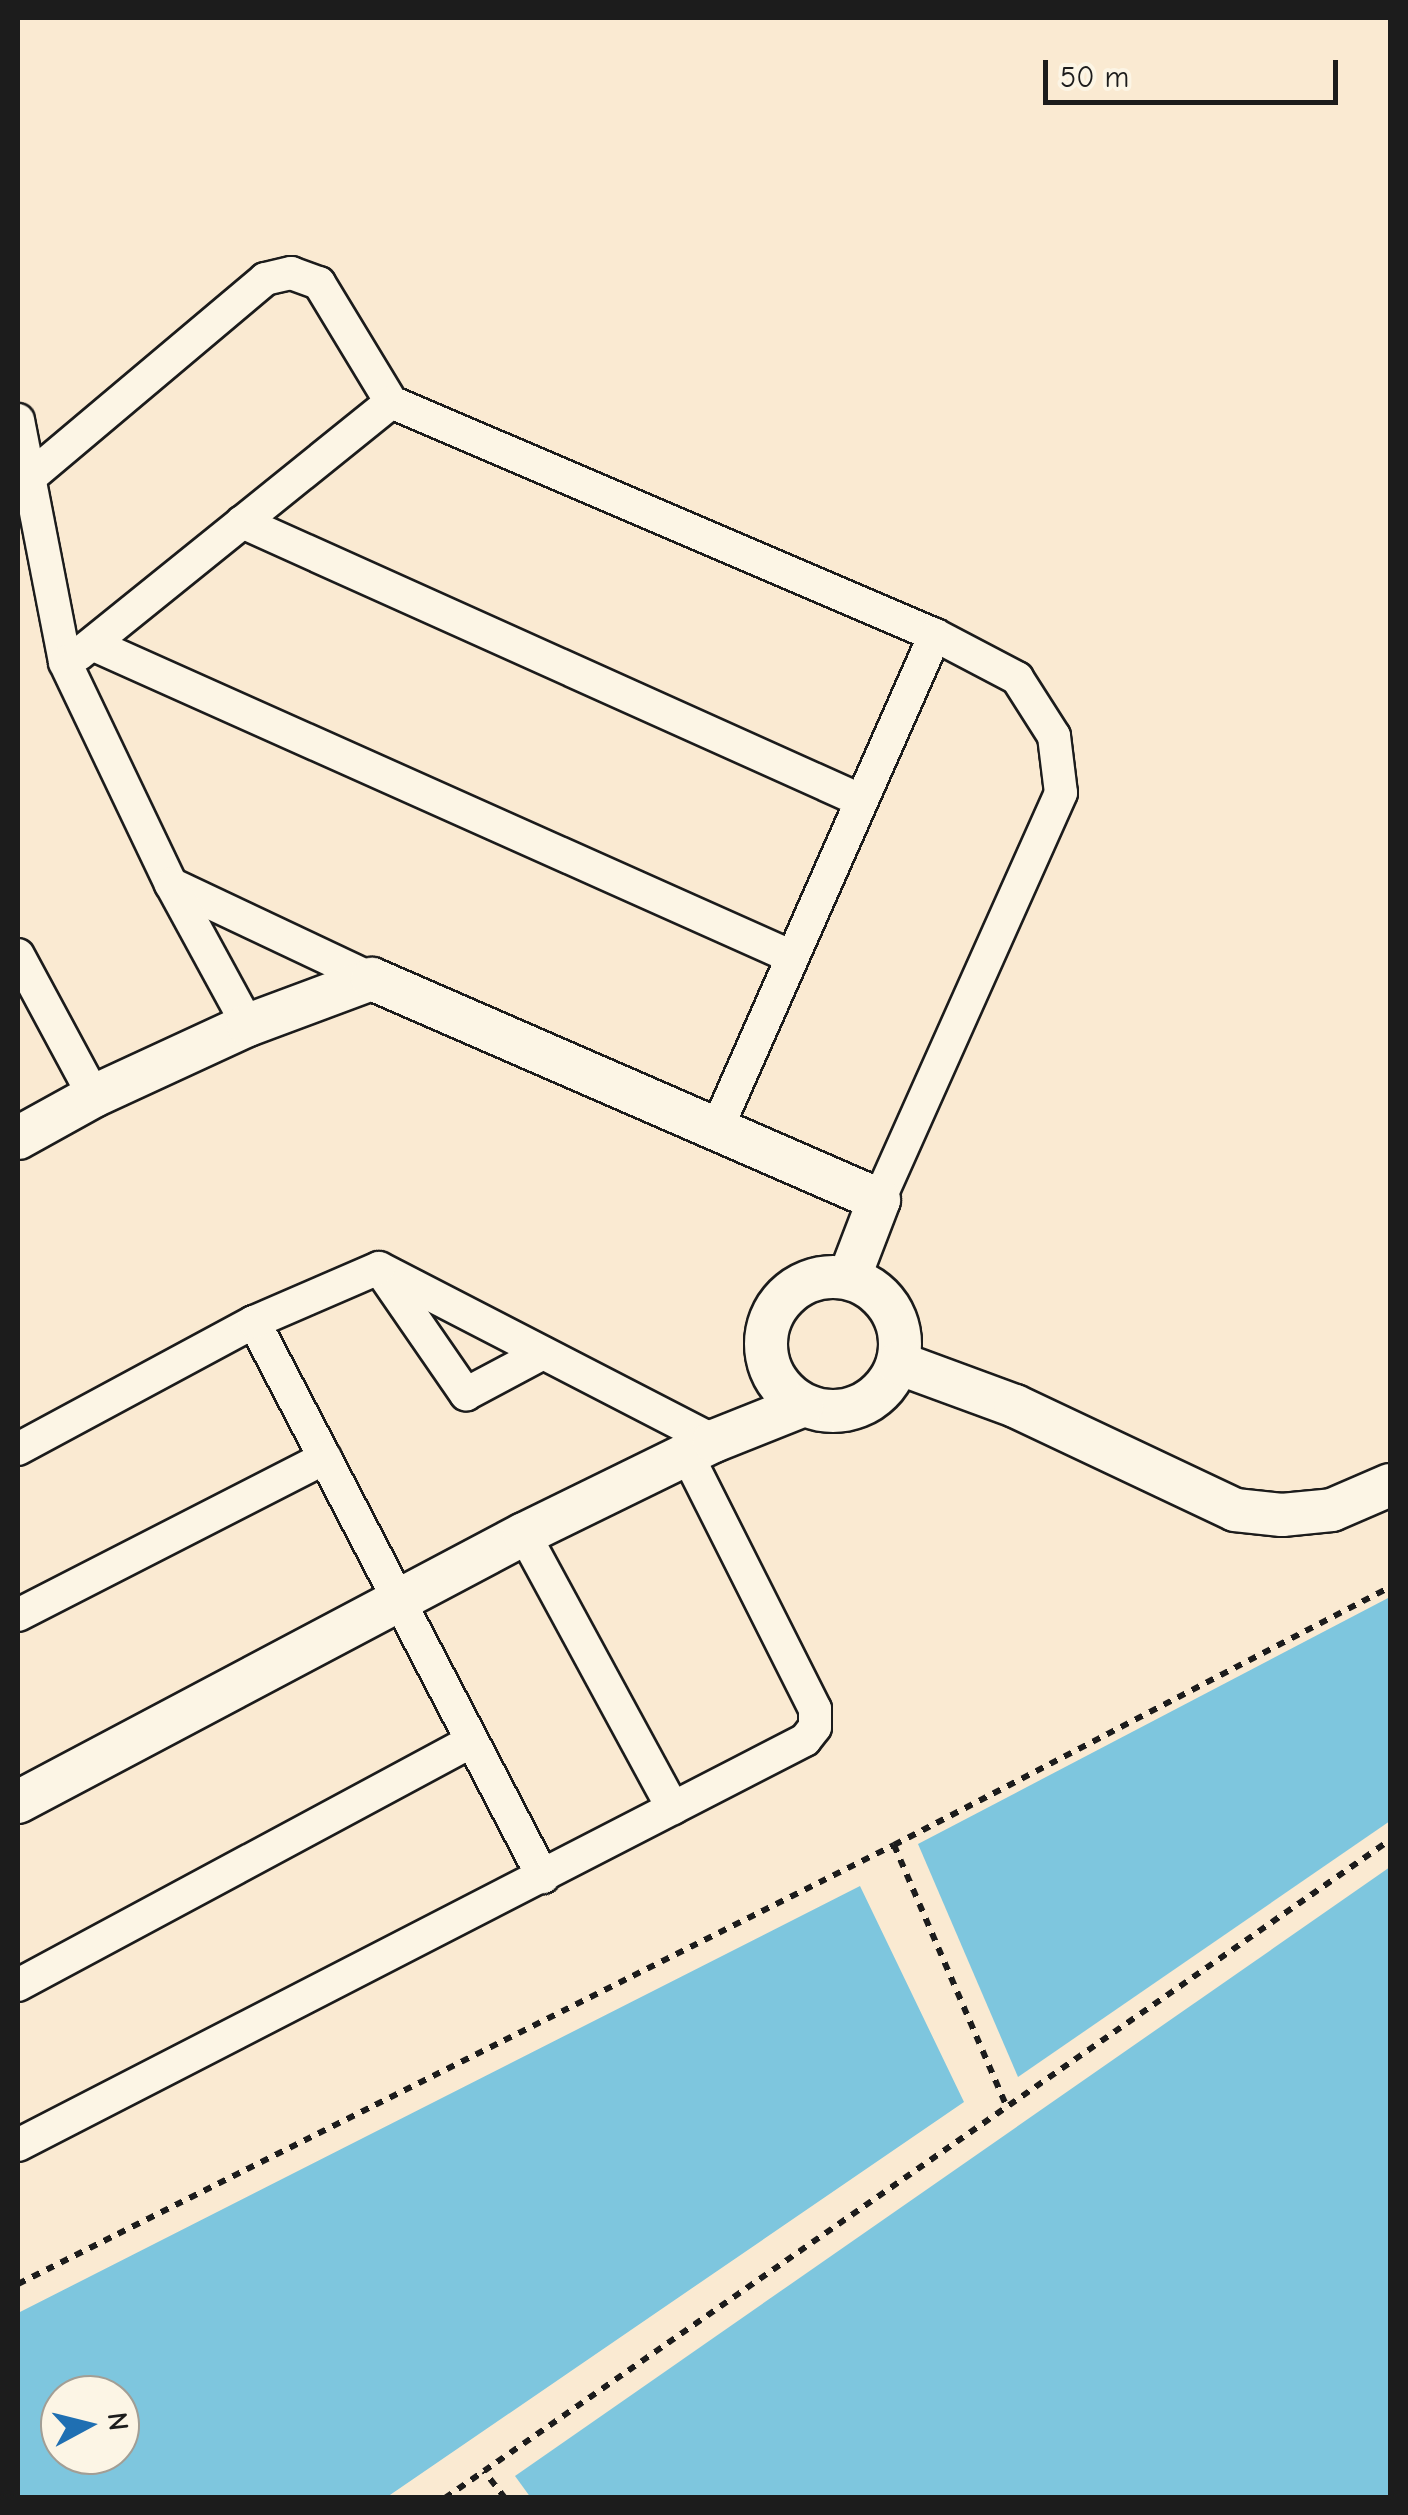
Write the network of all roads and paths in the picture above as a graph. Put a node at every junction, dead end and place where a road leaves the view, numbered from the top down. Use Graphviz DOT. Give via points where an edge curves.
graph roads {
  1 [pos="390,402"];
  2 [pos="18,420"];
  3 [pos="29,478"];
  4 [pos="242,522"];
  5 [pos="934,636"];
  6 [pos="94,645"];
  7 [pos="65,662"];
  8 [pos="860,800"];
  9 [pos="171,884"];
  10 [pos="18,956"];
  11 [pos="790,956"];
  12 [pos="372,979"];
  13 [pos="248,1025"];
  14 [pos="94,1096"];
  15 [pos="718,1126"];
  16 [pos="18,1138"];
  17 [pos="879,1200"];
  18 [pos="379,1268"];
  19 [pos="849,1278"];
  20 [pos="254,1322"];
  21 [pos="543,1353"];
  22 [pos="898,1364"];
  23 [pos="802,1406"];
  24 [pos="18,1449"];
  25 [pos="701,1449"];
  26 [pos="325,1458"];
  27 [pos="1390,1485"];
  28 [pos="524,1534"];
  29 [pos="1390,1587"];
  30 [pos="399,1601"];
  31 [pos="18,1615"];
  32 [pos="472,1741"];
  33 [pos="18,1802"];
  34 [pos="673,1808"];
  35 [pos="1390,1840"];
  36 [pos="894,1845"];
  37 [pos="543,1877"];
  38 [pos="18,1985"];
  39 [pos="1007,2107"];
  40 [pos="22,2131"];
  41 [pos="18,2284"];
  42 [pos="484,2471"];
  43 [pos="445,2498"];
  44 [pos="505,2498"];
  1 -- 3 [label="street" via="320,283 291,273 264,280"];
  1 -- 4 [label="street"];
  1 -- 5 [label="street"];
  2 -- 3 [label="street"];
  3 -- 7 [label="street"];
  4 -- 6 [label="street"];
  4 -- 8 [label="street"];
  5 -- 8 [label="street"];
  5 -- 17 [label="street" via="1017,678 1054,736 1061,793"];
  6 -- 7 [label="street"];
  6 -- 11 [label="street"];
  7 -- 9 [label="street"];
  8 -- 11 [label="street"];
  9 -- 12 [label="street"];
  9 -- 13 [label="street"];
  10 -- 14 [label="street"];
  11 -- 15 [label="street"];
  12 -- 13 [label="street"];
  12 -- 15 [label="street"];
  13 -- 14 [label="street"];
  14 -- 16 [label="street"];
  15 -- 17 [label="street"];
  17 -- 19 [label="street"];
  18 -- 20 [label="street"];
  18 -- 21 [label="street"];
  18 -- 21 [label="street" via="466,1394"];
  19 -- 22 [label="street" via="869,1286 891,1310"];
  19 -- 23 [label="street" via="805,1281 774,1310 766,1355 774,1377"];
  20 -- 24 [label="street"];
  20 -- 26 [label="street"];
  21 -- 25 [label="street"];
  22 -- 23 [label="street" via="889,1383 852,1409"];
  22 -- 27 [label="street" via="1015,1406 1235,1510 1332,1510"];
  23 -- 25 [label="street"];
  25 -- 28 [label="street"];
  25 -- 34 [label="street" via="815,1708 816,1727 805,1740"];
  26 -- 30 [label="street"];
  26 -- 31 [label="street"];
  28 -- 30 [label="street"];
  28 -- 34 [label="street"];
  29 -- 36 [label="path"];
  30 -- 32 [label="street"];
  30 -- 33 [label="street"];
  32 -- 37 [label="street"];
  32 -- 38 [label="street"];
  34 -- 37 [label="street"];
  35 -- 39 [label="path"];
  36 -- 39 [label="path"];
  36 -- 41 [label="path"];
  37 -- 40 [label="street"];
  39 -- 42 [label="path"];
  42 -- 43 [label="path"];
  42 -- 44 [label="path"];
}
